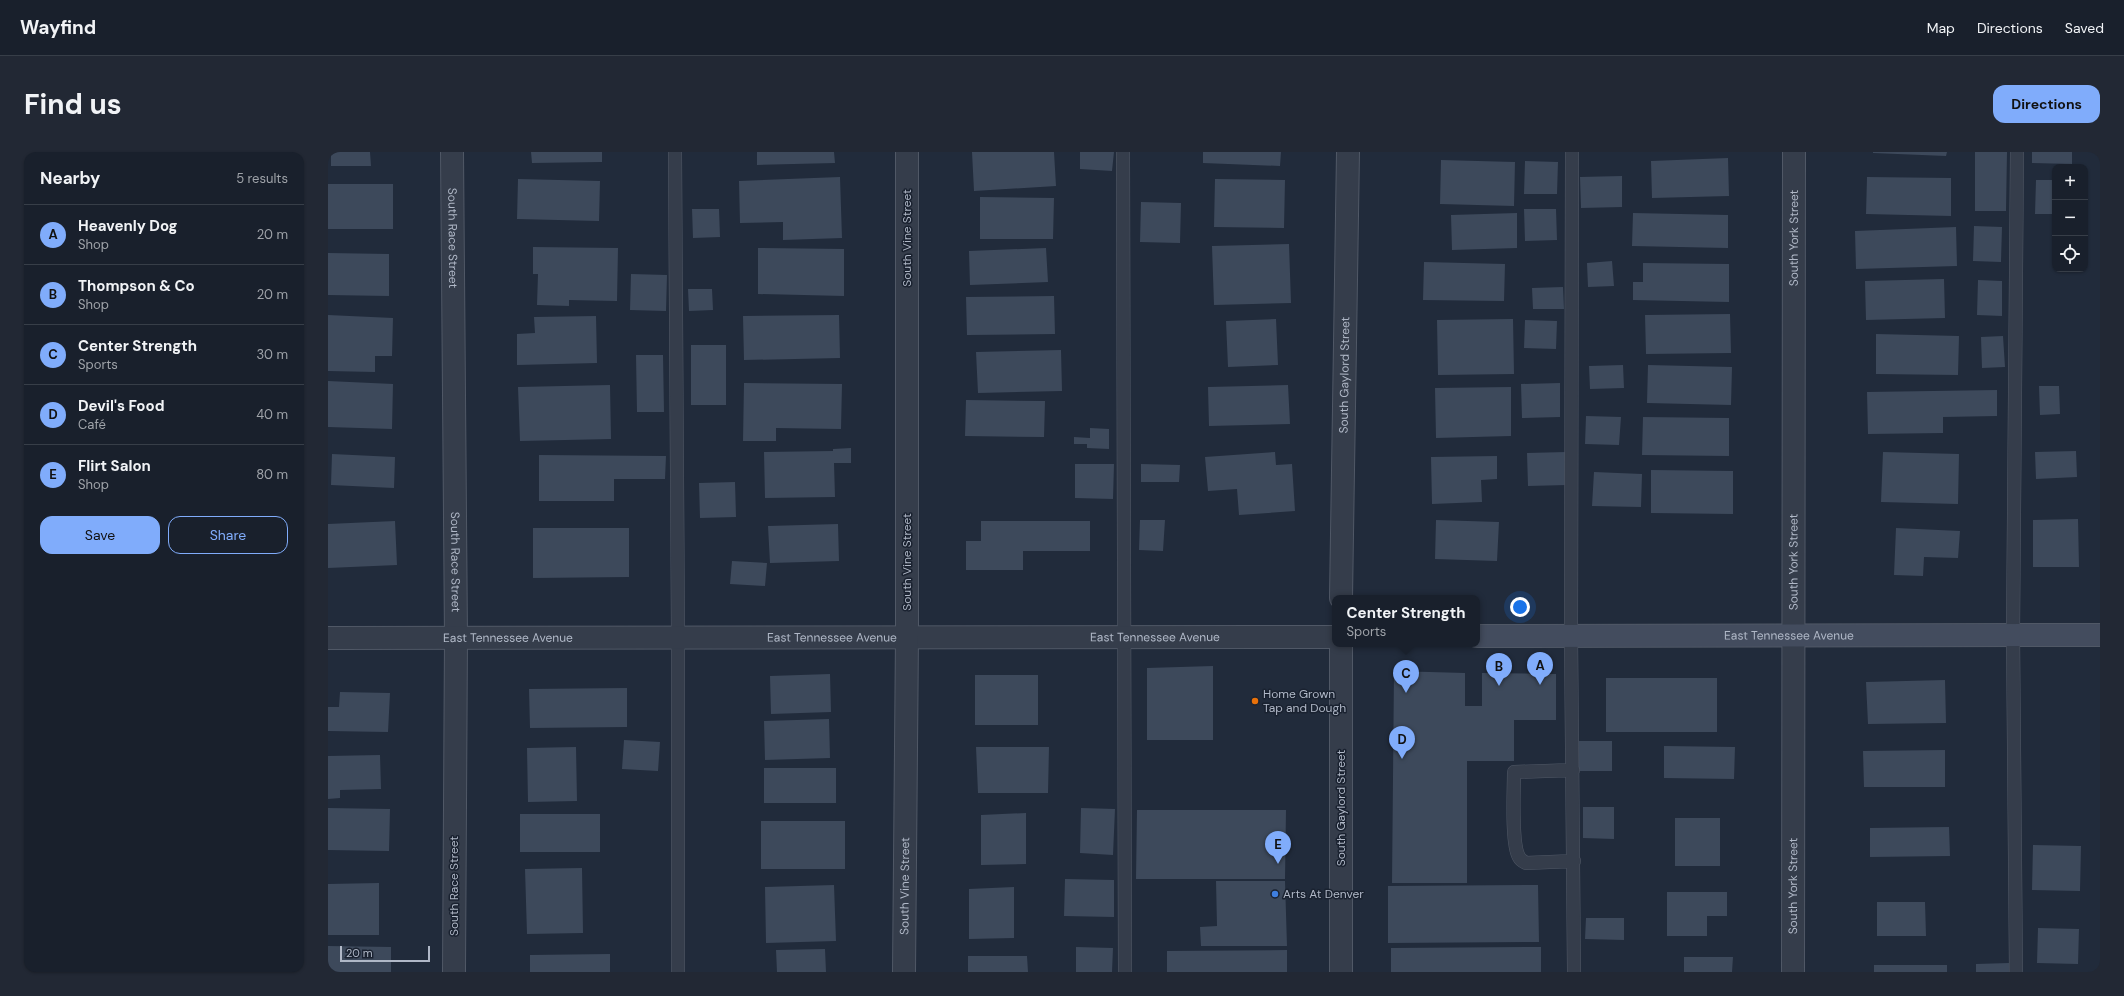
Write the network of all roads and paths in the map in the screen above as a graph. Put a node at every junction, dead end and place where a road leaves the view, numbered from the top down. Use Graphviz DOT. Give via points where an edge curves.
graph roads {
  1 [pos="452,152"];
  2 [pos="675,152"];
  3 [pos="907,152"];
  4 [pos="1123,152"];
  5 [pos="1348,152"];
  6 [pos="1572,152"];
  7 [pos="1794,152"];
  8 [pos="2017,152"];
  9 [pos="1341,595"];
  10 [pos="2013,634"];
  11 [pos="2100,635"];
  12 [pos="907,636"];
  13 [pos="1480,636"];
  14 [pos="1571,636"];
  15 [pos="1794,636"];
  16 [pos="678,637"];
  17 [pos="1332,637"];
  18 [pos="328,638"];
  19 [pos="456,638"];
  20 [pos="1124,638"];
  21 [pos="1341,647"];
  22 [pos="1573,770"];
  23 [pos="1574,861"];
  24 [pos="454,972"];
  25 [pos="678,972"];
  26 [pos="904,972"];
  27 [pos="1125,972"];
  28 [pos="1341,972"];
  29 [pos="1574,972"];
  30 [pos="1793,972"];
  31 [pos="2016,972"];
  1 -- 19 [label="street, South Race Street"];
  2 -- 16 [label="lane"];
  3 -- 12 [label="street, South Vine Street"];
  4 -- 20 [label="lane"];
  5 -- 9 [label="street, South Gaylord Street"];
  6 -- 14 [label="lane"];
  7 -- 15 [label="street, South York Street"];
  8 -- 10 [label="lane"];
  10 -- 11 [label="street, East Tennessee Avenue"];
  10 -- 15 [label="street, East Tennessee Avenue"];
  10 -- 31 [label="lane"];
  12 -- 16 [label="street, East Tennessee Avenue"];
  12 -- 20 [label="street, East Tennessee Avenue"];
  12 -- 26 [label="street, South Vine Street"];
  13 -- 14 [label="street, East Tennessee Avenue"];
  14 -- 15 [label="street, East Tennessee Avenue"];
  14 -- 22 [label="lane"];
  15 -- 30 [label="street, South York Street"];
  16 -- 19 [label="street, East Tennessee Avenue"];
  16 -- 25 [label="lane"];
  17 -- 20 [label="street, East Tennessee Avenue"];
  18 -- 19 [label="street, East Tennessee Avenue"];
  19 -- 24 [label="street, South Race Street"];
  20 -- 27 [label="lane"];
  21 -- 28 [label="street, South Gaylord Street"];
  22 -- 23 [label="lane"];
  22 -- 23 [label="lane" via="1514,772 1514,782 1516,843 1519,857 1526,863"];
  23 -- 29 [label="lane"];
}
